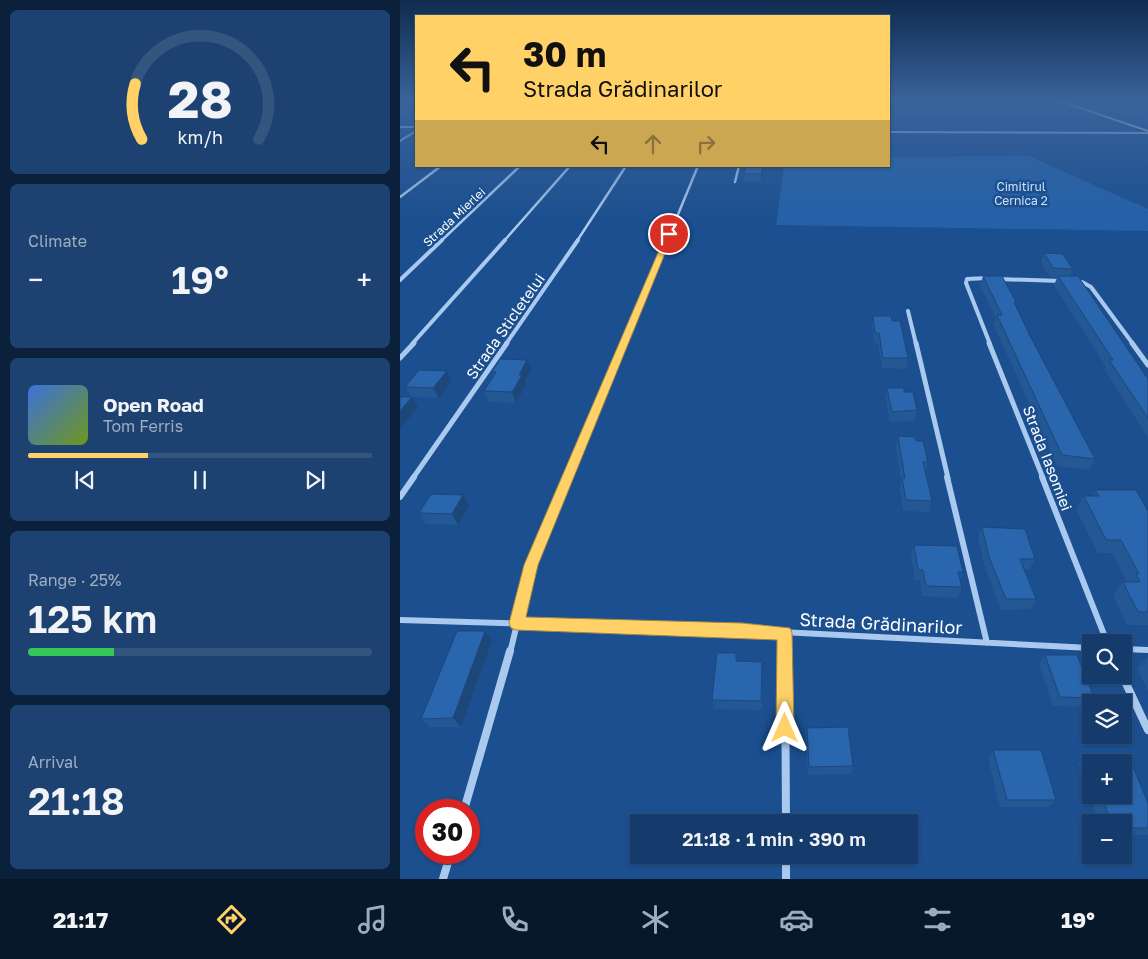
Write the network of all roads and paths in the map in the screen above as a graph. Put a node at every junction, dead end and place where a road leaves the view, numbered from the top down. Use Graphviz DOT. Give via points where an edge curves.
graph roads {
  1 [pos="441,167"];
  2 [pos="519,167"];
  3 [pos="569,167"];
  4 [pos="625,167"];
  5 [pos="698,167"];
  6 [pos="739,167"];
  7 [pos="735,182"];
  8 [pos="400,197"];
  9 [pos="400,280"];
  10 [pos="1062,281"];
  11 [pos="1072,282"];
  12 [pos="908,311"];
  13 [pos="400,358"];
  14 [pos="1148,365"];
  15 [pos="400,497"];
  16 [pos="400,620"];
  17 [pos="516,623"];
  18 [pos="784,633"];
  19 [pos="1104,634"];
  20 [pos="987,642"];
  21 [pos="1082,647"];
  22 [pos="1132,649"];
  23 [pos="1148,650"];
  24 [pos="1126,684"];
  25 [pos="1148,730"];
  26 [pos="467,799"];
  27 [pos="786,814"];
  28 [pos="447,864"];
  29 [pos="786,864"];
  30 [pos="443,879"];
  31 [pos="786,879"];
  1 -- 8 [label="street"];
  2 -- 9 [label="street, Strada Mierlei"];
  3 -- 13 [label="street"];
  4 -- 15 [label="street, Strada Sticletelui"];
  5 -- 17 [label="street" via="531,565"];
  6 -- 7 [label="street"];
  10 -- 19 [label="street, Strada Iasomiei" via="966,279"];
  11 -- 14 [label="street" via="1082,282 1091,287"];
  12 -- 20 [label="street"];
  16 -- 17 [label="street, Strada Grădinarilor"];
  17 -- 18 [label="street, Strada Grădinarilor"];
  17 -- 26 [label="street"];
  18 -- 20 [label="street, Strada Grădinarilor"];
  18 -- 27 [label="street"];
  20 -- 21 [label="street, Strada Grădinarilor"];
  22 -- 23 [label="street"];
  24 -- 25 [label="street"];
  28 -- 30 [label="street"];
  29 -- 31 [label="street"];
}
